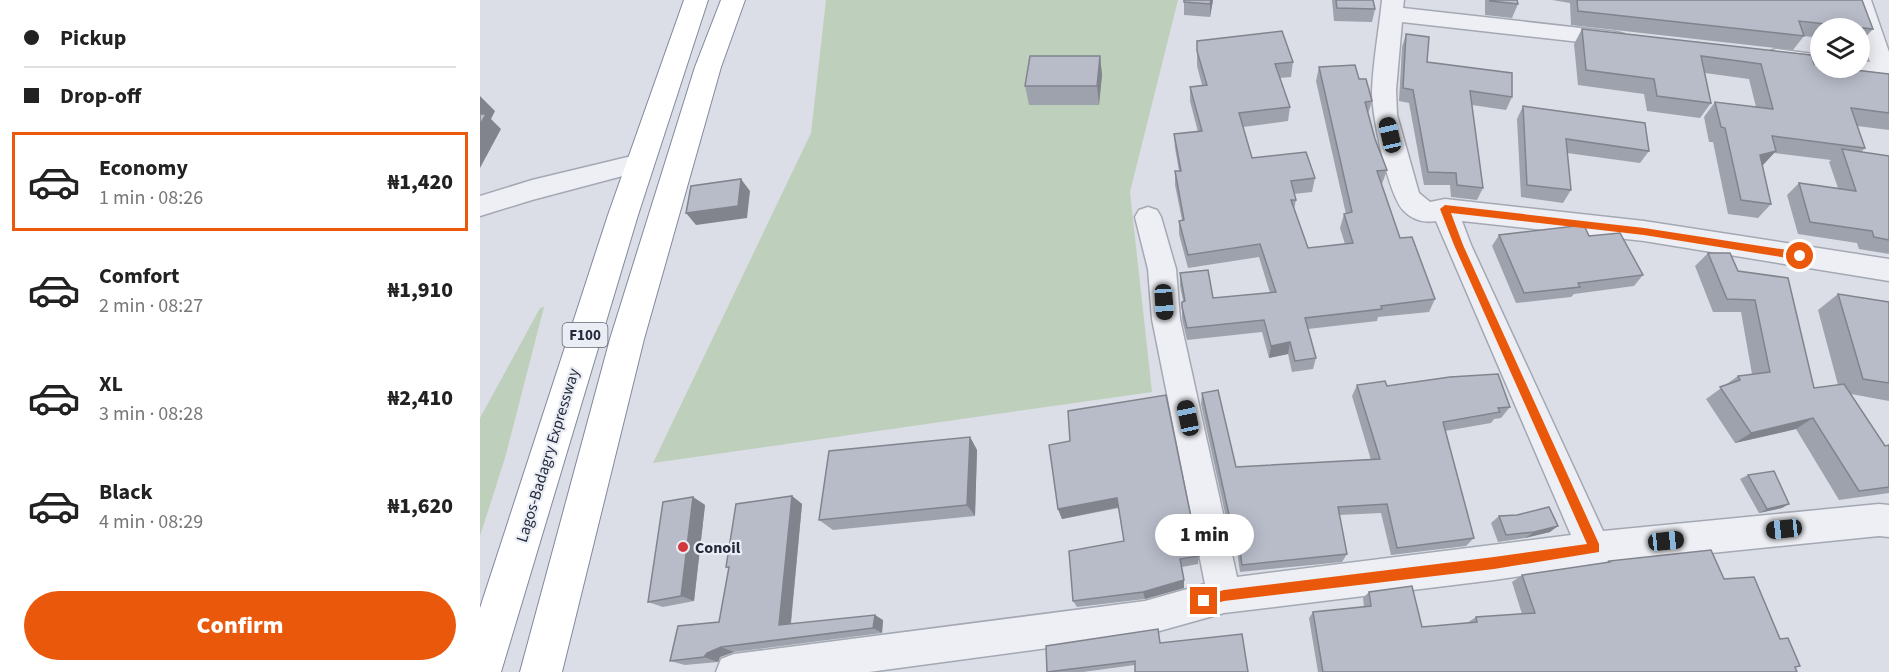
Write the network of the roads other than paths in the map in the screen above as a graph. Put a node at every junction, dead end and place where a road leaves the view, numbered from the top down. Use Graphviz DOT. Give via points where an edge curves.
graph roads {
  1 [pos="696,0"];
  2 [pos="733,0"];
  3 [pos="1860,0"];
  4 [pos="1392,7"];
  5 [pos="1639,41"];
  6 [pos="1754,55"];
  7 [pos="1810,62"];
  8 [pos="1870,72"];
  9 [pos="1887,76"];
  10 [pos="640,163"];
  11 [pos="480,206"];
  12 [pos="1445,209"];
  13 [pos="1148,217"];
  14 [pos="1889,270"];
  15 [pos="1889,521"];
  16 [pos="1594,548"];
  17 [pos="1224,596"];
  18 [pos="480,672"];
  19 [pos="541,672"];
  20 [pos="734,672"];
  1 -- 10 [label="highway, Lagos-Badagry Expressway / F100"];
  2 -- 19 [label="highway, F100" via="708,67 627,339"];
  3 -- 9 [label="street"];
  4 -- 5 [label="street"];
  4 -- 12 [label="street" via="1383,90 1399,174 1413,204 1426,213"];
  6 -- 7 [label="street"];
  8 -- 9 [label="street"];
  10 -- 11 [label="street"];
  10 -- 18 [label="highway, Lagos-Badagry Expressway / F100"];
  12 -- 14 [label="street" via="1644,231"];
  12 -- 16 [label="street"];
  13 -- 17 [label="street" via="1162,269 1166,319"];
  15 -- 16 [label="street"];
  16 -- 17 [label="street"];
  17 -- 20 [label="street" via="1145,618"];
}
